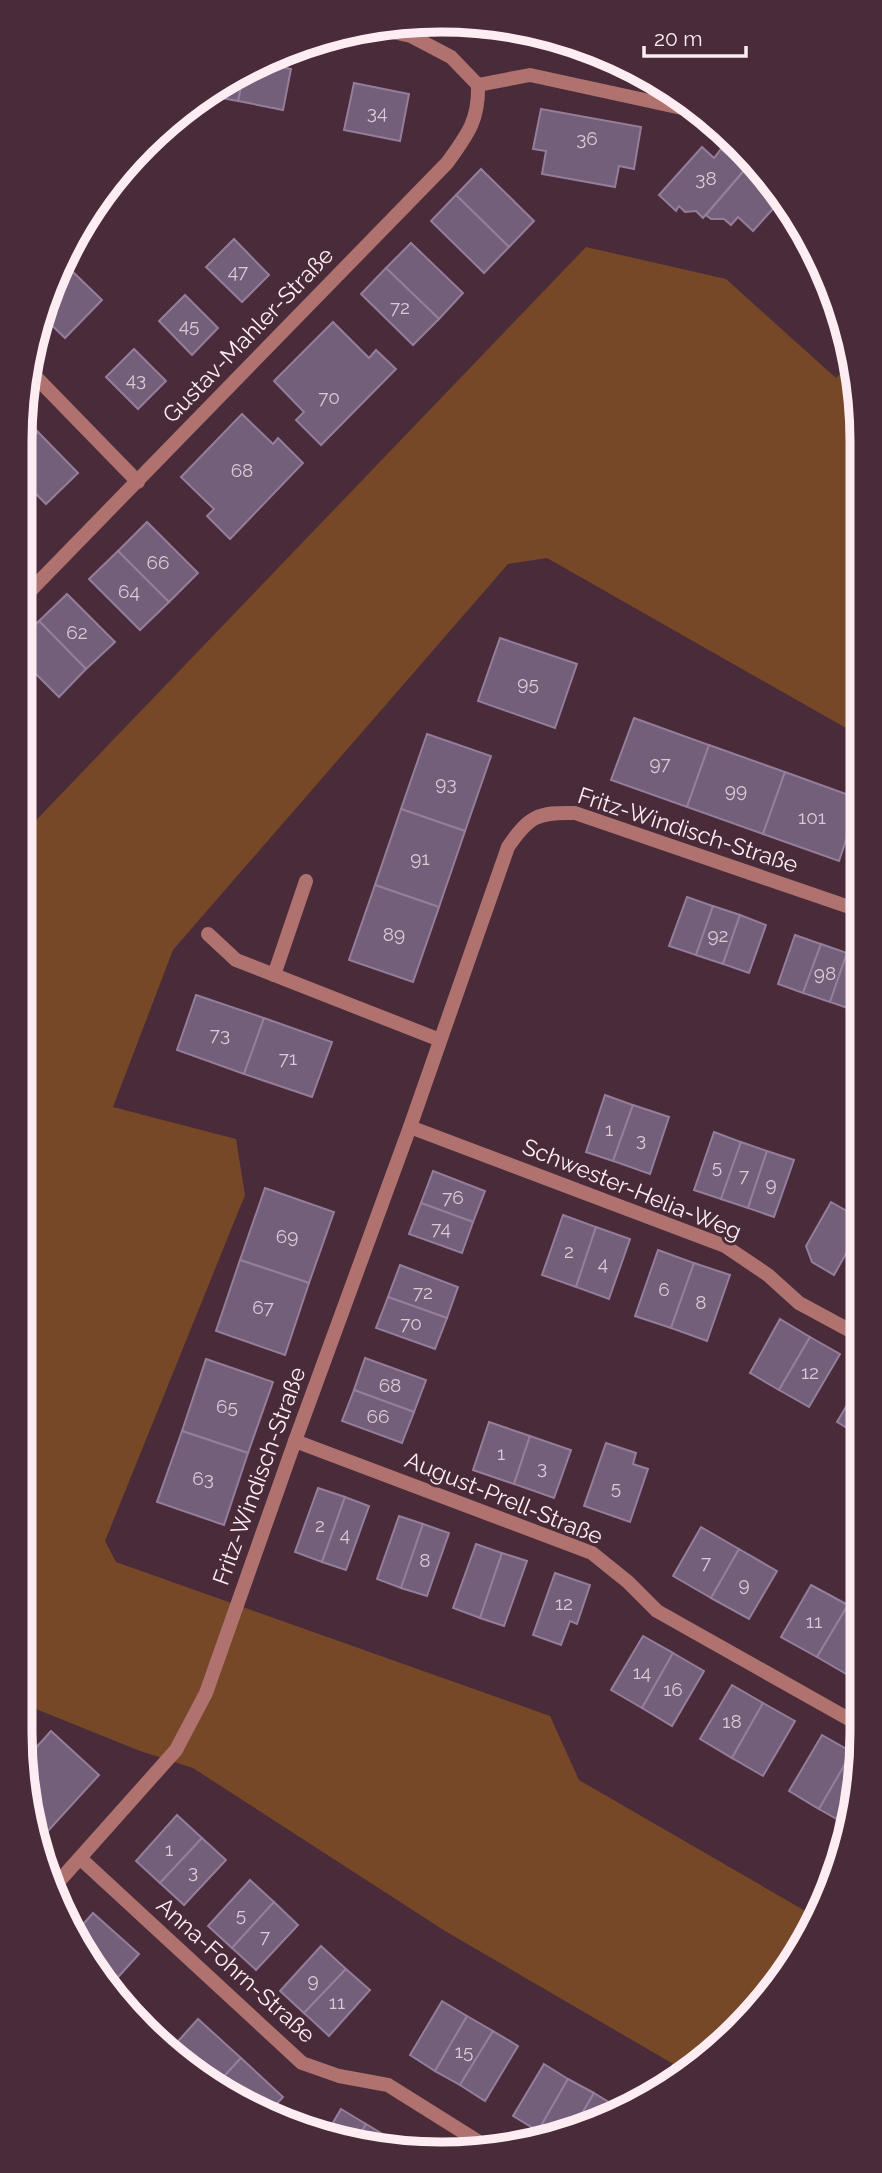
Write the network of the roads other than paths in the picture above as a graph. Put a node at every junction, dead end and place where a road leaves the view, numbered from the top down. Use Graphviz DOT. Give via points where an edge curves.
graph roads {
  1 [pos="400,34"];
  2 [pos="478,85"];
  3 [pos="678,107"];
  4 [pos="37,378"];
  5 [pos="138,482"];
  6 [pos="32,589"];
  7 [pos="306,881"];
  8 [pos="850,908"];
  9 [pos="208,934"];
  10 [pos="274,975"];
  11 [pos="440,1040"];
  12 [pos="410,1127"];
  13 [pos="850,1330"];
  14 [pos="295,1441"];
  15 [pos="850,1720"];
  16 [pos="81,1859"];
  17 [pos="60,1882"];
  18 [pos="476,2140"];
  1 -- 2 [label="street" via="451,57"];
  2 -- 3 [label="street" via="530,75"];
  2 -- 5 [label="street, Gustav-Mahler-Straße" via="479,105 472,129 447,163"];
  4 -- 5 [label="street"];
  5 -- 6 [label="street, Gustav-Mahler-Straße"];
  7 -- 10 [label="street"];
  8 -- 11 [label="street, Fritz-Windisch-Straße" via="575,813 548,812 523,825 508,847"];
  9 -- 10 [label="street" via="236,960"];
  10 -- 11 [label="street"];
  11 -- 12 [label="street, Fritz-Windisch-Straße"];
  12 -- 13 [label="street, Schwester-Helia-Weg" via="725,1246 800,1303"];
  12 -- 14 [label="street, Fritz-Windisch-Straße"];
  14 -- 15 [label="street, August-Prell-Straße" via="592,1553 656,1611"];
  14 -- 16 [label="street, Fritz-Windisch-Straße" via="200,1705 176,1750"];
  16 -- 17 [label="street, Fritz-Windisch-Straße"];
  16 -- 18 [label="street, Anna-Fohrn-Straße" via="302,2063 388,2085"];
}
